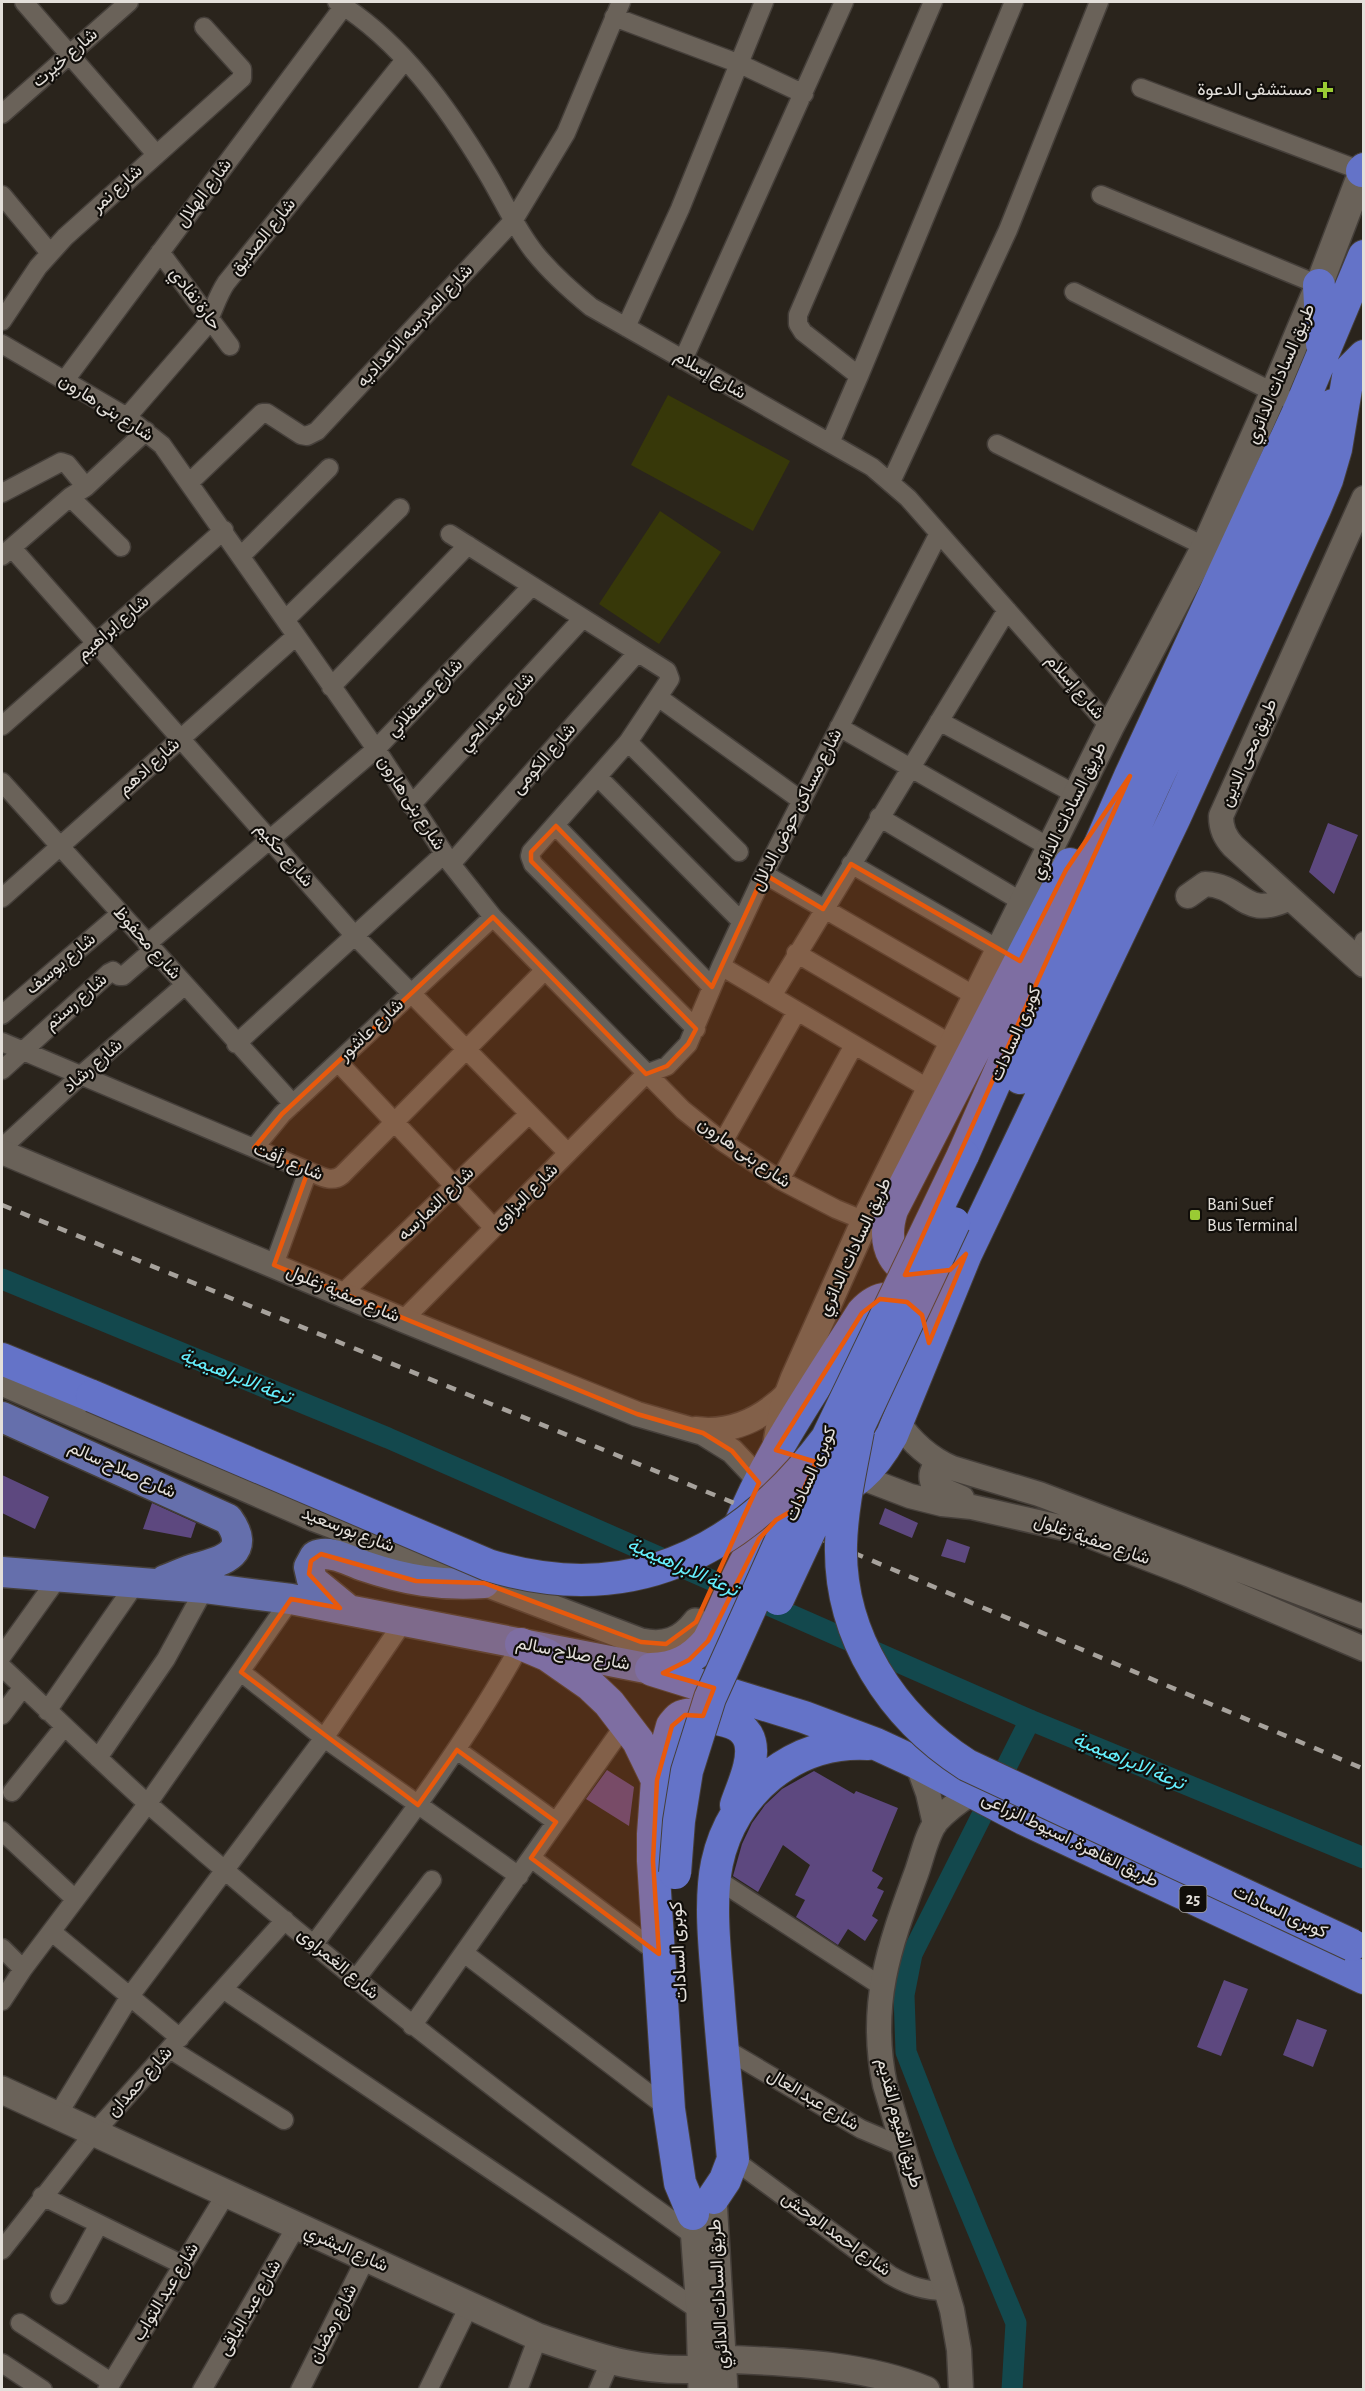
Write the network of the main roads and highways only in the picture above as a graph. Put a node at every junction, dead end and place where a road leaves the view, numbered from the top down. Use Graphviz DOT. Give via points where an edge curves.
graph roads {
  1 [pos="1363,169"];
  2 [pos="1364,256"];
  3 [pos="1318,285"];
  4 [pos="1364,339"];
  5 [pos="1322,353"];
  6 [pos="1356,363"];
  7 [pos="1287,399"];
  8 [pos="1217,553"];
  9 [pos="1142,781"];
  10 [pos="932,1090"];
  11 [pos="973,1157"];
  12 [pos="879,1216"];
  13 [pos="966,1254"];
  14 [pos="929,1343"];
  15 [pos="2,1359"];
  16 [pos="2,1382"];
  17 [pos="2,1417"];
  18 [pos="858,1431"];
  19 [pos="827,1438"];
  20 [pos="776,1450"];
  21 [pos="739,1554"];
  22 [pos="2,1572"];
  23 [pos="145,1583"];
  24 [pos="484,1583"];
  25 [pos="348,1610"];
  26 [pos="705,1626"];
  27 [pos="521,1644"];
  28 [pos="651,1670"];
  29 [pos="876,1744"];
  30 [pos="657,1780"];
  31 [pos="972,1793"];
  32 [pos="733,1818"];
  33 [pos="695,1875"];
  34 [pos="1358,1948"];
  35 [pos="1364,1978"];
  36 [pos="2,2090"];
  37 [pos="700,2216"];
  38 [pos="709,2372"];
  39 [pos="724,2390"];
  40 [pos="926,2390"];
  1 -- 3 [label="main road, طريق السادات الدائري"];
  2 -- 5 [label="highway, طريق السادات الدائري"];
  3 -- 5 [label="highway"];
  3 -- 7 [label="main road, طريق السادات الدائري"];
  4 -- 6 [label="highway"];
  5 -- 7 [label="highway, طريق السادات الدائري"];
  6 -- 9 [label="highway"];
  6 -- 13 [label="highway" via="1336,449 1315,509 1175,817"];
  7 -- 8 [label="highway, طريق السادات الدائري"];
  8 -- 9 [label="highway, طريق السادات الدائري"];
  8 -- 10 [label="main road, طريق السادات الدائري" via="1110,727"];
  9 -- 11 [label="highway, كوبرى السادات"];
  9 -- 12 [label="highway" via="1096,822 1066,870"];
  10 -- 12 [label="highway"];
  11 -- 18 [label="highway, كوبرى السادات, bridge"];
  11 -- 19 [label="highway, كوبرى السادات, bridge"];
  12 -- 13 [label="highway" via="890,1249 908,1270 936,1275 950,1270"];
  12 -- 20 [label="main road, طريق السادات الدائري" via="790,1391"];
  13 -- 14 [label="highway"];
  14 -- 20 [label="highway" via="927,1324 915,1308 898,1299 871,1303"];
  14 -- 21 [label="highway" via="879,1458 862,1477 789,1511"];
  15 -- 19 [label="highway, bridge" via="488,1565 547,1579 587,1580 638,1574 695,1554 776,1497"];
  16 -- 24 [label="main road, شارع بورسعيد" via="315,1518"];
  17 -- 23 [label="main road, شارع صلاح سالم" via="228,1519 235,1528 234,1551 226,1560"];
  18 -- 33 [label="highway, كوبرى السادات, bridge" via="749,1660 723,1724 706,1785"];
  18 -- 34 [label="highway, كوبرى السادات, bridge" via="841,1545 845,1594 870,1665 912,1722 967,1765"];
  19 -- 33 [label="highway, كوبرى السادات, bridge" via="701,1721 682,1796"];
  20 -- 21 [label="highway" via="746,1508"];
  21 -- 26 [label="highway"];
  22 -- 23 [label="main road, شارع صلاح سالم"];
  23 -- 25 [label="main road, شارع صلاح سالم" via="291,1599"];
  24 -- 25 [label="main road" via="416,1581 327,1553 315,1556 309,1567 312,1580"];
  24 -- 26 [label="main road, شارع بورسعيد" via="654,1645 678,1640"];
  25 -- 27 [label="main road, شارع صلاح سالم"];
  26 -- 28 [label="highway" via="700,1652 678,1666"];
  27 -- 28 [label="main road, شارع صلاح سالم"];
  27 -- 30 [label="highway" via="547,1655 590,1685 626,1723"];
  28 -- 29 [label="highway, شارع صلاح سالم" via="804,1717"];
  29 -- 31 [label="highway, شارع صلاح سالم"];
  29 -- 32 [label="highway" via="832,1746 795,1759 760,1784"];
  30 -- 32 [label="highway" via="677,1719 694,1714 732,1722 751,1744"];
  30 -- 37 [label="highway" via="652,1834 669,2109 685,2199"];
  31 -- 35 [label="highway, طريق القاهرة, اسيوط الزراعى / 25"];
  32 -- 33 [label="highway" via="721,1847"];
  33 -- 37 [label="highway, كوبرى السادات"];
  33 -- 37 [label="highway" via="714,1948 733,2159 725,2180"];
  36 -- 38 [label="main road, شارع البشري" via="538,2337 610,2362"];
  37 -- 38 [label="main road, طريق السادات الدائري"];
  37 -- 38 [label="main road, طريق السادات الدائري" via="700,2311"];
  38 -- 39 [label="main road, طريق السادات الدائري"];
  38 -- 40 [label="main road, شارع البشري" via="783,2362 873,2374"];
}
